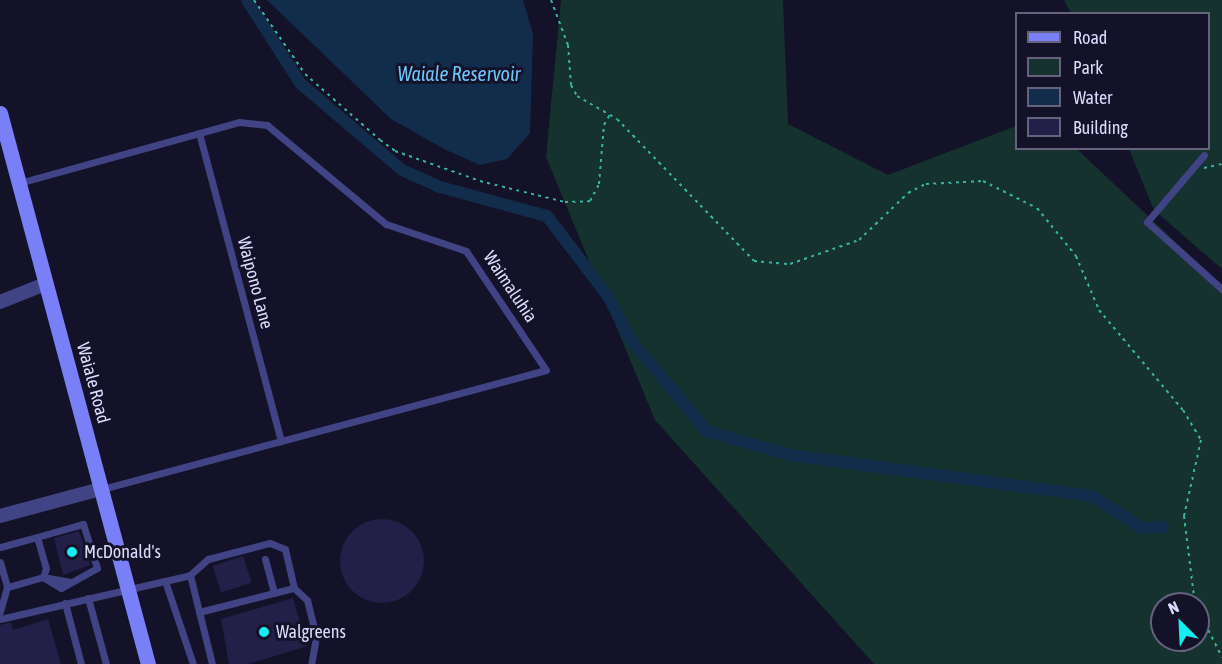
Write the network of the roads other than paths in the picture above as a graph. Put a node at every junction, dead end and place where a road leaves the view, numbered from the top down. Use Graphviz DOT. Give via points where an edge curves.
graph roads {
  1 [pos="0,113"];
  2 [pos="199,133"];
  3 [pos="1204,155"];
  4 [pos="19,183"];
  5 [pos="45,284"];
  6 [pos="1222,289"];
  7 [pos="0,302"];
  8 [pos="281,441"];
  9 [pos="101,489"];
  10 [pos="0,516"];
  11 [pos="37,537"];
  12 [pos="0,547"];
  13 [pos="265,559"];
  14 [pos="0,562"];
  15 [pos="190,575"];
  16 [pos="43,577"];
  17 [pos="165,581"];
  18 [pos="7,587"];
  19 [pos="127,588"];
  20 [pos="294,588"];
  21 [pos="274,593"];
  22 [pos="88,598"];
  23 [pos="65,603"];
  24 [pos="0,612"];
  25 [pos="199,612"];
  26 [pos="0,619"];
  27 [pos="81,664"];
  28 [pos="106,664"];
  29 [pos="148,664"];
  30 [pos="193,664"];
  31 [pos="212,664"];
  32 [pos="311,664"];
  1 -- 4 [label="street, Waiale Road"];
  2 -- 4 [label="lane, Waimaluhia"];
  2 -- 8 [label="lane, Waipono Lane"];
  2 -- 8 [label="lane, Waimaluhia" via="239,122 267,125 386,224 466,251 546,370"];
  3 -- 6 [label="lane" via="1147,222"];
  4 -- 5 [label="street, Waiale Road"];
  5 -- 7 [label="street"];
  5 -- 9 [label="street, Waiale Road"];
  8 -- 9 [label="lane, Waimaluhia"];
  9 -- 10 [label="street"];
  9 -- 19 [label="street, Waiale Road"];
  11 -- 12 [label="lane"];
  11 -- 16 [label="lane" via="46,568"];
  11 -- 16 [label="lane" via="77,523 86,528 97,568 52,587"];
  13 -- 21 [label="lane"];
  14 -- 18 [label="lane"];
  15 -- 17 [label="lane"];
  15 -- 20 [label="lane" via="208,559 270,543 285,549"];
  15 -- 25 [label="lane"];
  16 -- 18 [label="lane"];
  17 -- 19 [label="lane"];
  17 -- 30 [label="lane"];
  18 -- 24 [label="lane"];
  19 -- 22 [label="lane"];
  19 -- 29 [label="street, Waiale Road"];
  20 -- 21 [label="lane"];
  20 -- 32 [label="lane" via="307,600 316,637"];
  21 -- 25 [label="lane"];
  22 -- 23 [label="lane"];
  22 -- 28 [label="lane"];
  23 -- 26 [label="lane"];
  23 -- 27 [label="lane"];
  25 -- 31 [label="lane"];
}
